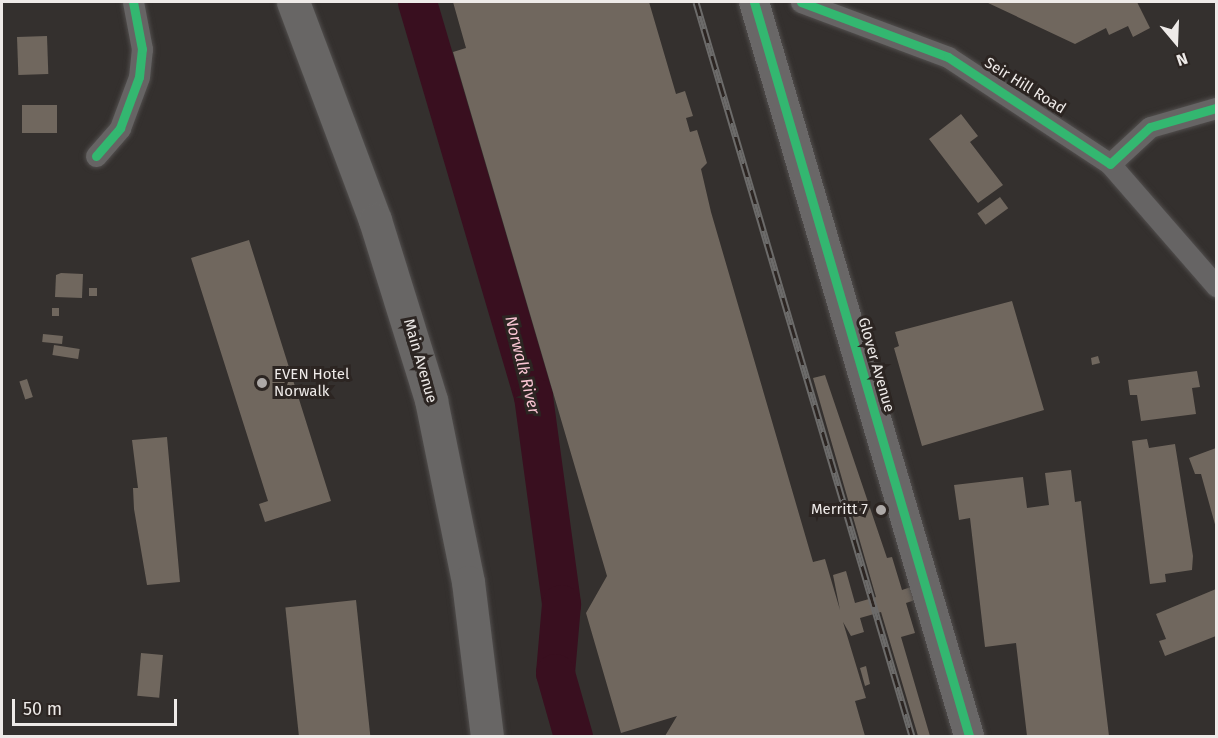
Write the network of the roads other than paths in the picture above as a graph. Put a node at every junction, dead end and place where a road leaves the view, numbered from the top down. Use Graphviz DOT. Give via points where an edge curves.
graph roads {
  1 [pos="133,2"];
  2 [pos="293,2"];
  3 [pos="754,2"];
  4 [pos="801,2"];
  5 [pos="1216,108"];
  6 [pos="96,156"];
  7 [pos="1110,164"];
  8 [pos="1216,286"];
  9 [pos="487,736"];
  10 [pos="969,736"];
  1 -- 6 [label="street" via="141,49 139,76 120,128"];
  2 -- 9 [label="main road, Main Avenue" via="375,220 431,400 468,582"];
  3 -- 10 [label="street, Glover Avenue"];
  4 -- 7 [label="street, Seir Hill Road" via="948,57"];
  5 -- 7 [label="street" via="1150,127"];
  7 -- 8 [label="street, Seir Hill Road"];
}
